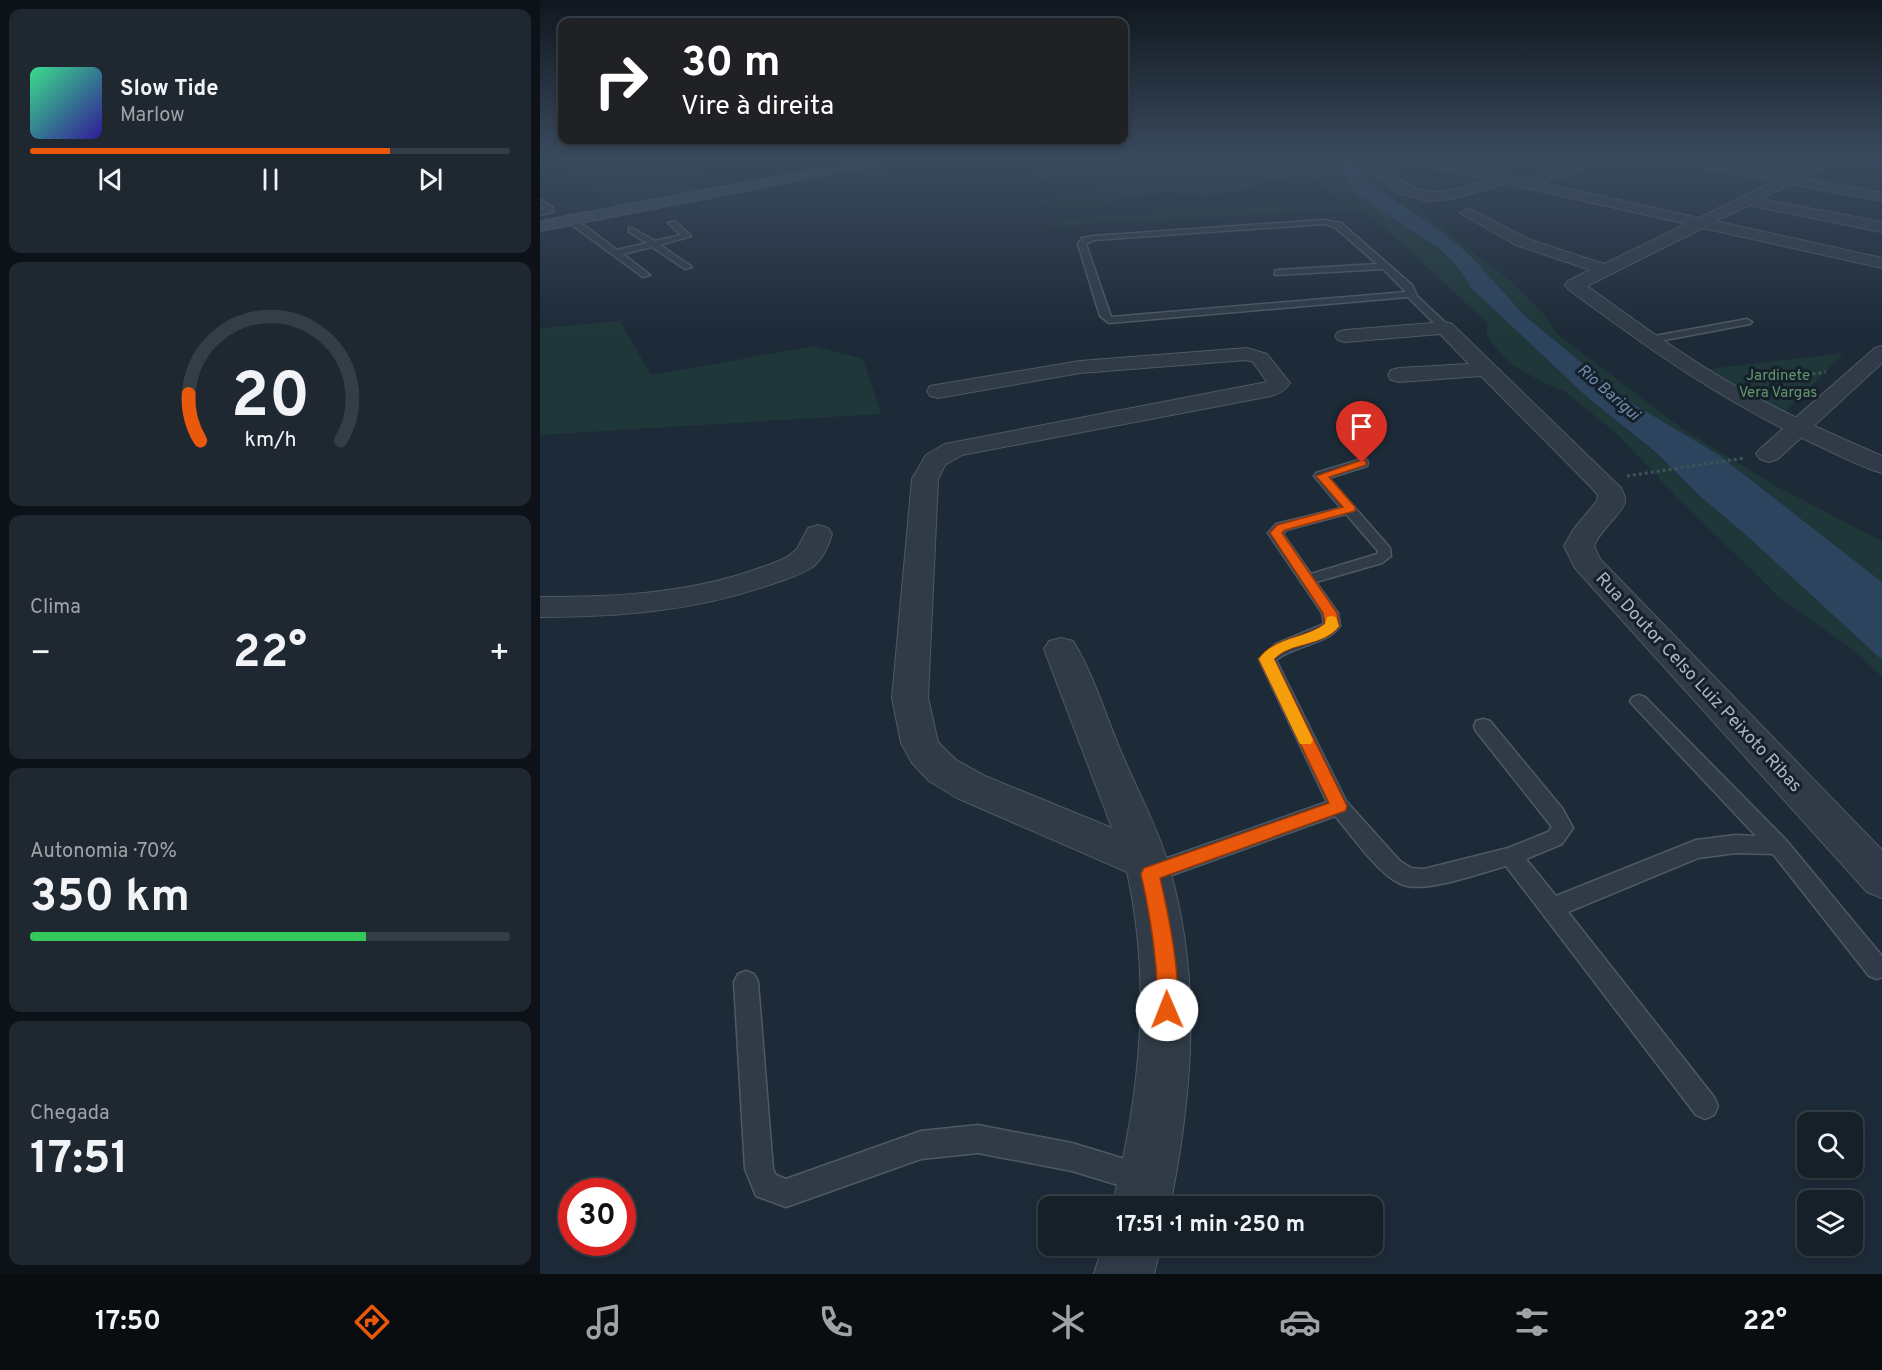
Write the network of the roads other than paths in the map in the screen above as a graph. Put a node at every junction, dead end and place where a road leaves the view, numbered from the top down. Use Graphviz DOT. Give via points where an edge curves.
graph roads {
  1 [pos="589,216"];
  2 [pos="1474,216"];
  3 [pos="1671,216"];
  4 [pos="1713,216"];
  5 [pos="1829,216"];
  6 [pos="571,220"];
  7 [pos="672,223"];
  8 [pos="1700,223"];
  9 [pos="540,226"];
  10 [pos="1882,227"];
  11 [pos="632,230"];
  12 [pos="654,245"];
  13 [pos="616,253"];
  14 [pos="1882,263"];
  15 [pos="1385,266"];
  16 [pos="688,267"];
  17 [pos="1606,270"];
  18 [pos="1278,273"];
  19 [pos="646,275"];
  20 [pos="1412,294"];
  21 [pos="1747,322"];
  22 [pos="1444,328"];
  23 [pos="1345,336"];
  24 [pos="1649,340"];
  25 [pos="1876,360"];
  26 [pos="1486,369"];
  27 [pos="1399,375"];
  28 [pos="938,391"];
  29 [pos="1797,428"];
  30 [pos="1758,456"];
  31 [pos="1362,463"];
  32 [pos="1882,465"];
  33 [pos="1351,509"];
  34 [pos="818,534"];
  35 [pos="1308,579"];
  36 [pos="540,607"];
  37 [pos="1061,649"];
  38 [pos="1639,701"];
  39 [pos="1483,726"];
  40 [pos="1339,806"];
  41 [pos="1779,846"];
  42 [pos="1511,856"];
  43 [pos="1148,867"];
  44 [pos="1882,879"];
  45 [pos="1552,908"];
  46 [pos="1877,968"];
  47 [pos="746,981"];
  48 [pos="1705,1106"];
  49 [pos="1145,1193"];
  50 [pos="1129,1256"];
  51 [pos="1124,1274"];
  1 -- 6 [label="main road"];
  2 -- 17 [label="street" via="1522,242"];
  3 -- 8 [label="street"];
  4 -- 8 [label="street"];
  5 -- 10 [label="street"];
  6 -- 9 [label="main road"];
  6 -- 13 [label="lane"];
  7 -- 12 [label="lane" via="687,236"];
  8 -- 14 [label="street"];
  8 -- 17 [label="street"];
  11 -- 12 [label="lane"];
  12 -- 13 [label="lane"];
  12 -- 16 [label="lane"];
  13 -- 19 [label="lane"];
  15 -- 18 [label="lane"];
  15 -- 20 [label="lane, Rua Doutor Celso Luiz Peixoto Ribas"];
  15 -- 20 [label="lane, Rua Doutor Celso Luiz Peixoto Ribas" via="1338,225 1324,222 1094,238 1082,244 1109,320"];
  17 -- 24 [label="street" via="1574,285"];
  20 -- 22 [label="lane, Rua Doutor Celso Luiz Peixoto Ribas"];
  21 -- 24 [label="lane"];
  22 -- 23 [label="street"];
  22 -- 26 [label="street, Rua Doutor Celso Luiz Peixoto Ribas"];
  24 -- 29 [label="street" via="1723,388"];
  25 -- 29 [label="street"];
  26 -- 27 [label="street"];
  26 -- 44 [label="street, Rua Doutor Celso Luiz Peixoto Ribas" via="1611,494 1608,508 1579,546 1586,562"];
  28 -- 43 [label="street" via="1080,368 1247,354 1260,358 1279,383 1270,389 954,449 935,460 925,479 917,599 927,633 925,646 912,668 910,698 917,741 928,759 945,774"];
  29 -- 30 [label="street"];
  29 -- 32 [label="street"];
  31 -- 33 [label="lane" via="1322,476"];
  33 -- 35 [label="lane" via="1281,527 1275,533"];
  33 -- 35 [label="lane" via="1385,551 1384,556"];
  34 -- 36 [label="street" via="808,555 791,567 715,593 614,605"];
  35 -- 40 [label="lane" via="1330,613 1332,626 1320,635 1276,649 1266,659"];
  37 -- 43 [label="street"];
  38 -- 41 [label="lane"];
  39 -- 42 [label="lane" via="1563,828 1555,838"];
  40 -- 42 [label="lane" via="1392,867 1407,877 1424,878"];
  40 -- 43 [label="lane"];
  41 -- 45 [label="lane" via="1736,844 1696,849"];
  41 -- 46 [label="lane"];
  42 -- 45 [label="lane"];
  43 -- 49 [label="street" via="1160,916 1167,1031 1161,1104"];
  45 -- 48 [label="lane"];
  47 -- 49 [label="lane" via="759,1169 766,1186 786,1193 921,1145 978,1140 1072,1157"];
  50 -- 51 [label="street"];
}
